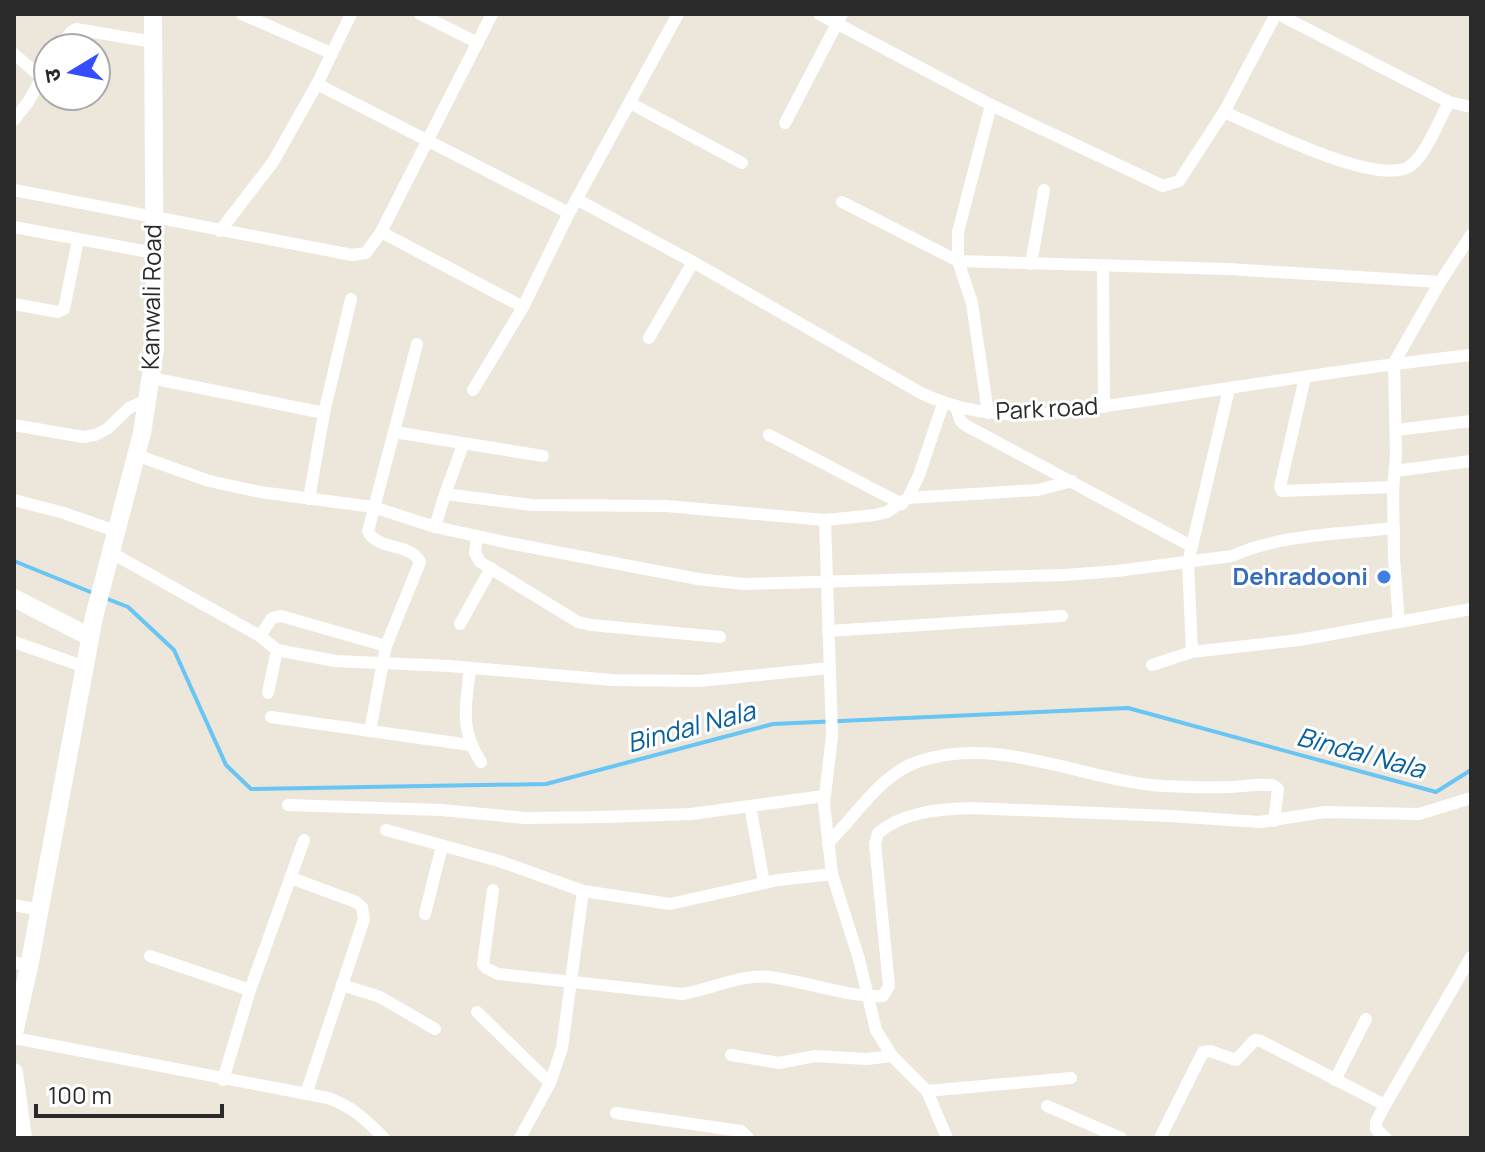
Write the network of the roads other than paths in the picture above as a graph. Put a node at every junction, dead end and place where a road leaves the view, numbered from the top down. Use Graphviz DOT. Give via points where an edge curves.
graph roads {
  1 [pos="153,14"];
  2 [pos="242,14"];
  3 [pos="351,14"];
  4 [pos="420,14"];
  5 [pos="492,14"];
  6 [pos="678,14"];
  7 [pos="819,14"];
  8 [pos="1277,14"];
  9 [pos="839,19"];
  10 [pos="71,32"];
  11 [pos="94,32"];
  12 [pos="112,35"];
  13 [pos="153,42"];
  14 [pos="478,43"];
  15 [pos="331,53"];
  16 [pos="14,54"];
  17 [pos="32,65"];
  18 [pos="317,84"];
  19 [pos="32,93"];
  20 [pos="1449,102"];
  21 [pos="630,103"];
  22 [pos="991,105"];
  23 [pos="1471,107"];
  24 [pos="1224,112"];
  25 [pos="14,120"];
  26 [pos="785,123"];
  27 [pos="428,141"];
  28 [pos="742,163"];
  29 [pos="14,190"];
  30 [pos="1044,190"];
  31 [pos="578,200"];
  32 [pos="842,202"];
  33 [pos="569,213"];
  34 [pos="153,218"];
  35 [pos="14,227"];
  36 [pos="220,231"];
  37 [pos="381,232"];
  38 [pos="1471,235"];
  39 [pos="78,240"];
  40 [pos="154,253"];
  41 [pos="958,261"];
  42 [pos="693,262"];
  43 [pos="1031,264"];
  44 [pos="1103,266"];
  45 [pos="1440,282"];
  46 [pos="351,299"];
  47 [pos="14,304"];
  48 [pos="523,307"];
  49 [pos="649,338"];
  50 [pos="417,344"];
  51 [pos="1471,355"];
  52 [pos="1394,363"];
  53 [pos="1305,377"];
  54 [pos="151,378"];
  55 [pos="1229,389"];
  56 [pos="473,390"];
  57 [pos="147,400"];
  58 [pos="950,405"];
  59 [pos="1104,407"];
  60 [pos="324,413"];
  61 [pos="988,413"];
  62 [pos="1471,421"];
  63 [pos="14,425"];
  64 [pos="1396,430"];
  65 [pos="394,432"];
  66 [pos="769,435"];
  67 [pos="463,445"];
  68 [pos="136,455"];
  69 [pos="543,456"];
  70 [pos="1471,461"];
  71 [pos="1395,471"];
  72 [pos="1072,481"];
  73 [pos="1393,487"];
  74 [pos="445,494"];
  75 [pos="309,499"];
  76 [pos="14,500"];
  77 [pos="905,501"];
  78 [pos="373,507"];
  79 [pos="825,520"];
  80 [pos="435,527"];
  81 [pos="1394,528"];
  82 [pos="115,531"];
  83 [pos="477,536"];
  84 [pos="1191,546"];
  85 [pos="110,552"];
  86 [pos="1188,563"];
  87 [pos="491,568"];
  88 [pos="825,583"];
  89 [pos="14,598"];
  90 [pos="1471,609"];
  91 [pos="1062,616"];
  92 [pos="1399,622"];
  93 [pos="460,624"];
  94 [pos="828,631"];
  95 [pos="260,636"];
  96 [pos="90,637"];
  97 [pos="720,637"];
  98 [pos="14,642"];
  99 [pos="386,646"];
  100 [pos="277,650"];
  101 [pos="1192,652"];
  102 [pos="381,665"];
  103 [pos="1152,665"];
  104 [pos="85,667"];
  105 [pos="470,668"];
  106 [pos="829,668"];
  107 [pos="268,693"];
  108 [pos="271,717"];
  109 [pos="370,731"];
  110 [pos="470,745"];
  111 [pos="481,762"];
  112 [pos="824,796"];
  113 [pos="1471,798"];
  114 [pos="288,805"];
  115 [pos="750,806"];
  116 [pos="1274,821"];
  117 [pos="386,830"];
  118 [pos="304,840"];
  119 [pos="828,843"];
  120 [pos="442,846"];
  121 [pos="832,874"];
  122 [pos="291,878"];
  123 [pos="764,883"];
  124 [pos="493,890"];
  125 [pos="583,891"];
  126 [pos="14,905"];
  127 [pos="40,910"];
  128 [pos="425,914"];
  129 [pos="150,956"];
  130 [pos="1471,957"];
  131 [pos="22,965"];
  132 [pos="573,981"];
  133 [pos="342,985"];
  134 [pos="250,990"];
  135 [pos="869,995"];
  136 [pos="477,1012"];
  137 [pos="1366,1019"];
  138 [pos="435,1029"];
  139 [pos="14,1035"];
  140 [pos="731,1055"];
  141 [pos="892,1056"];
  142 [pos="14,1072"];
  143 [pos="1071,1078"];
  144 [pos="223,1080"];
  145 [pos="1335,1080"];
  146 [pos="550,1083"];
  147 [pos="927,1091"];
  148 [pos="306,1094"];
  149 [pos="1385,1105"];
  150 [pos="1047,1106"];
  151 [pos="616,1113"];
  152 [pos="20,1129"];
  153 [pos="384,1138"];
  154 [pos="520,1138"];
  155 [pos="748,1138"];
  156 [pos="947,1138"];
  157 [pos="1121,1138"];
  158 [pos="1160,1138"];
  159 [pos="1386,1138"];
  1 -- 13 [label="street, Kanwali Road"];
  2 -- 15 [label="street"];
  3 -- 15 [label="street"];
  4 -- 14 [label="street"];
  5 -- 14 [label="street"];
  6 -- 21 [label="street"];
  7 -- 9 [label="street"];
  8 -- 20 [label="street"];
  8 -- 24 [label="street"];
  9 -- 22 [label="street"];
  9 -- 26 [label="street"];
  10 -- 11 [label="street"];
  12 -- 13 [label="street"];
  13 -- 34 [label="street, Kanwali Road"];
  14 -- 27 [label="street"];
  15 -- 18 [label="street"];
  16 -- 17 [label="street"];
  18 -- 27 [label="street"];
  18 -- 36 [label="street" via="273,162"];
  19 -- 25 [label="street"];
  20 -- 23 [label="street"];
  20 -- 24 [label="street" via="1419,158 1392,172 1352,166"];
  21 -- 28 [label="street"];
  21 -- 31 [label="street"];
  22 -- 24 [label="street" via="1163,186 1179,181"];
  22 -- 41 [label="street" via="958,232"];
  27 -- 33 [label="street"];
  27 -- 37 [label="street"];
  29 -- 34 [label="street"];
  30 -- 43 [label="street"];
  31 -- 33 [label="street"];
  31 -- 42 [label="street, Park road"];
  32 -- 41 [label="street"];
  33 -- 48 [label="street"];
  34 -- 36 [label="street"];
  34 -- 40 [label="street, Kanwali Road"];
  35 -- 39 [label="street"];
  36 -- 37 [label="street" via="360,256"];
  37 -- 48 [label="street"];
  38 -- 45 [label="street"];
  39 -- 40 [label="street"];
  39 -- 47 [label="street" via="64,309"];
  40 -- 54 [label="street, Kanwali Road"];
  41 -- 43 [label="street"];
  41 -- 61 [label="street" via="972,303"];
  42 -- 49 [label="street"];
  42 -- 58 [label="street, Park road"];
  43 -- 44 [label="street"];
  44 -- 45 [label="street"];
  44 -- 59 [label="street"];
  45 -- 52 [label="street"];
  46 -- 60 [label="street"];
  48 -- 56 [label="street"];
  50 -- 65 [label="street"];
  51 -- 52 [label="street, Park road"];
  52 -- 53 [label="street, Park road"];
  52 -- 64 [label="street"];
  53 -- 55 [label="street, Park road"];
  53 -- 73 [label="street" via="1282,491"];
  54 -- 57 [label="street, Kanwali Road"];
  54 -- 60 [label="street"];
  55 -- 59 [label="street, Park road"];
  55 -- 84 [label="street"];
  57 -- 63 [label="street" via="95,435"];
  57 -- 68 [label="street, Kanwali Road"];
  58 -- 61 [label="street, Park road"];
  58 -- 72 [label="street" via="965,425"];
  58 -- 77 [label="street"];
  59 -- 61 [label="street, Park road" via="1036,415"];
  60 -- 75 [label="street"];
  62 -- 64 [label="street"];
  64 -- 71 [label="street"];
  65 -- 67 [label="street"];
  65 -- 78 [label="street"];
  66 -- 77 [label="street"];
  67 -- 69 [label="street"];
  67 -- 74 [label="street"];
  68 -- 75 [label="street" via="209,481"];
  68 -- 82 [label="street, Kanwali Road"];
  70 -- 71 [label="street"];
  71 -- 73 [label="street"];
  72 -- 77 [label="street" via="1038,490"];
  72 -- 84 [label="street"];
  73 -- 81 [label="street"];
  74 -- 79 [label="street" via="532,505 666,506"];
  74 -- 80 [label="street"];
  75 -- 78 [label="street"];
  76 -- 82 [label="street"];
  77 -- 79 [label="street" via="875,515"];
  78 -- 80 [label="street"];
  78 -- 99 [label="street" via="369,535 414,554 420,562"];
  79 -- 88 [label="street"];
  80 -- 83 [label="street"];
  81 -- 86 [label="street" via="1274,543"];
  81 -- 92 [label="street"];
  82 -- 85 [label="street, Kanwali Road"];
  83 -- 87 [label="street" via="477,558"];
  83 -- 88 [label="street" via="718,582"];
  84 -- 86 [label="street"];
  85 -- 95 [label="street"];
  85 -- 96 [label="street, Kanwali Road"];
  86 -- 88 [label="street" via="1065,575"];
  86 -- 101 [label="street"];
  87 -- 93 [label="street"];
  87 -- 97 [label="street" via="578,622"];
  88 -- 94 [label="street"];
  89 -- 96 [label="street"];
  90 -- 92 [label="street"];
  91 -- 94 [label="street"];
  92 -- 101 [label="street"];
  94 -- 106 [label="street"];
  95 -- 99 [label="street" via="272,618 281,616"];
  95 -- 100 [label="street"];
  96 -- 104 [label="street"];
  98 -- 104 [label="street"];
  99 -- 102 [label="street"];
  100 -- 102 [label="street"];
  100 -- 107 [label="street"];
  101 -- 103 [label="street"];
  102 -- 105 [label="street"];
  102 -- 109 [label="street"];
  104 -- 127 [label="street"];
  105 -- 106 [label="street" via="656,682"];
  105 -- 110 [label="street" via="465,726"];
  106 -- 112 [label="street" via="831,762"];
  108 -- 109 [label="street"];
  109 -- 110 [label="street"];
  110 -- 111 [label="street"];
  112 -- 115 [label="street"];
  112 -- 119 [label="street"];
  113 -- 116 [label="street" via="1419,814 1325,812"];
  114 -- 115 [label="street" via="525,818 691,814"];
  115 -- 123 [label="street"];
  116 -- 119 [label="street" via="1278,789 1269,785 1162,786 977,752 943,755 899,770"];
  116 -- 135 [label="street" via="970,808 902,819 878,833 875,844 889,986 883,996"];
  117 -- 120 [label="street"];
  118 -- 122 [label="street"];
  119 -- 121 [label="street"];
  120 -- 125 [label="street"];
  120 -- 128 [label="street"];
  121 -- 123 [label="street"];
  121 -- 135 [label="street"];
  122 -- 133 [label="street" via="362,907 364,919"];
  122 -- 134 [label="street"];
  123 -- 125 [label="street" via="670,904"];
  124 -- 132 [label="street" via="486,968 498,974"];
  125 -- 132 [label="street"];
  126 -- 127 [label="street"];
  127 -- 131 [label="street"];
  129 -- 134 [label="street"];
  130 -- 149 [label="street"];
  131 -- 139 [label="street"];
  132 -- 135 [label="street" via="683,994 768,977"];
  132 -- 146 [label="street" via="562,1048"];
  133 -- 138 [label="street" via="380,997"];
  133 -- 148 [label="street"];
  134 -- 144 [label="street"];
  135 -- 141 [label="street" via="876,1030"];
  136 -- 146 [label="street"];
  137 -- 145 [label="street"];
  139 -- 144 [label="street"];
  140 -- 141 [label="street" via="779,1063 815,1056"];
  141 -- 147 [label="street"];
  142 -- 152 [label="street"];
  143 -- 147 [label="street"];
  144 -- 148 [label="street"];
  145 -- 149 [label="street"];
  145 -- 158 [label="street" via="1261,1041 1250,1042 1236,1060 1206,1051"];
  146 -- 154 [label="street"];
  147 -- 156 [label="street"];
  148 -- 153 [label="street" via="344,1103"];
  149 -- 159 [label="street" via="1376,1129"];
  150 -- 157 [label="street"];
  151 -- 155 [label="street" via="741,1131"];
}
